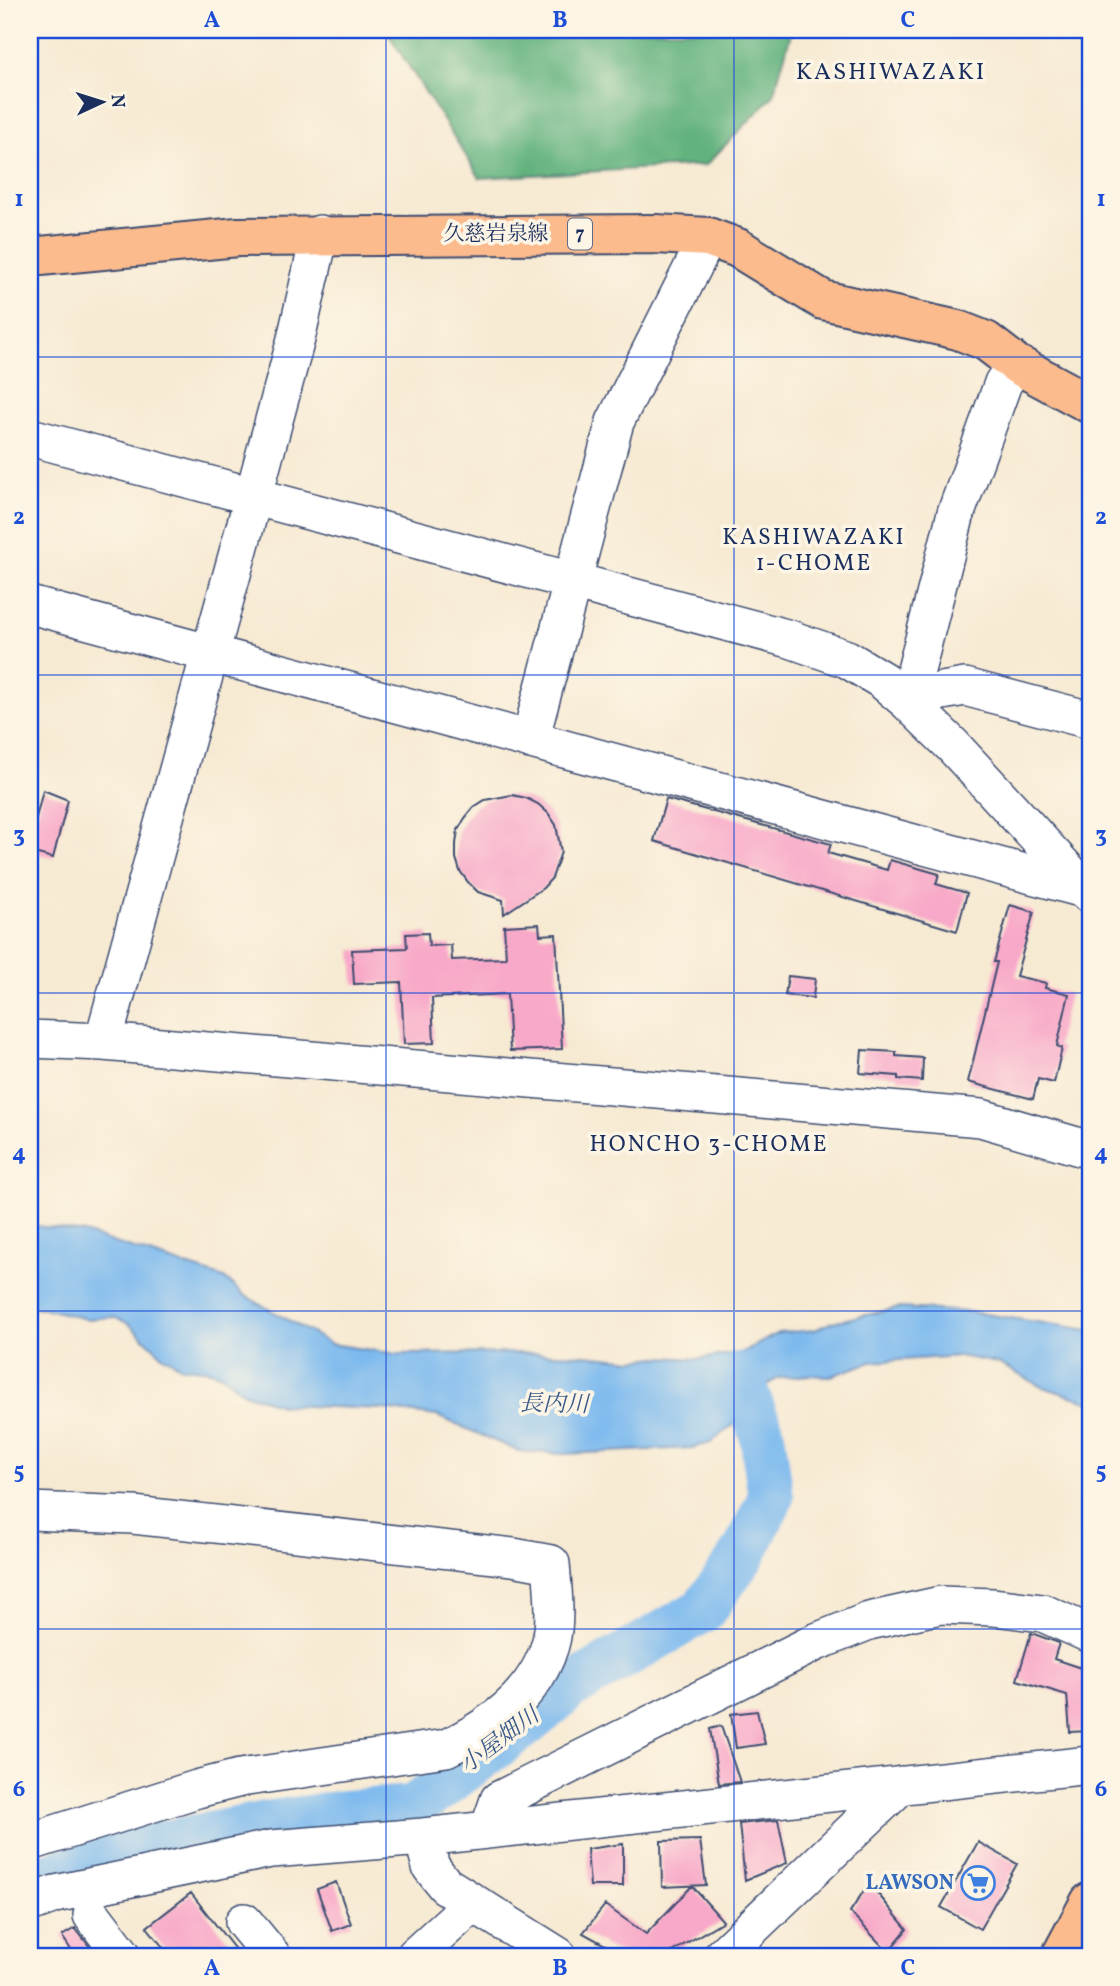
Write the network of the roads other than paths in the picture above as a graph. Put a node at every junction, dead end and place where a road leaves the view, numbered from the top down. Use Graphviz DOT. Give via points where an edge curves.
graph roads {
  1 [pos="320,234"];
  2 [pos="708,237"];
  3 [pos="30,257"];
  4 [pos="1016,364"];
  5 [pos="1090,404"];
  6 [pos="30,437"];
  7 [pos="253,498"];
  8 [pos="573,582"];
  9 [pos="30,605"];
  10 [pos="209,653"];
  11 [pos="908,702"];
  12 [pos="1090,720"];
  13 [pos="530,740"];
  14 [pos="1087,892"];
  15 [pos="30,1039"];
  16 [pos="103,1042"];
  17 [pos="1090,1150"];
  18 [pos="30,1511"];
  19 [pos="1090,1634"];
  20 [pos="1090,1765"];
  21 [pos="901,1785"];
  22 [pos="489,1829"];
  23 [pos="423,1837"];
  24 [pos="36,1843"];
  25 [pos="46,1894"];
  26 [pos="1090,1902"];
  27 [pos="473,1903"];
  28 [pos="92,1914"];
  29 [pos="244,1922"];
  30 [pos="123,1956"];
  31 [pos="272,1956"];
  32 [pos="415,1956"];
  33 [pos="558,1956"];
  34 [pos="722,1956"];
  35 [pos="1061,1956"];
  1 -- 2 [label="main road, 久慈岩泉線 / 7"];
  1 -- 3 [label="main road, 久慈岩泉線 / 7"];
  1 -- 7 [label="street"];
  2 -- 4 [label="main road, 久慈岩泉線 / 7" via="738,248 823,300 958,330 985,341"];
  2 -- 8 [label="street" via="615,422"];
  4 -- 5 [label="main road, 久慈岩泉線 / 7"];
  4 -- 11 [label="street" via="1003,383 956,513"];
  6 -- 7 [label="street"];
  7 -- 8 [label="street"];
  7 -- 10 [label="street"];
  8 -- 11 [label="street" via="790,639 847,659"];
  8 -- 13 [label="street"];
  9 -- 10 [label="street"];
  10 -- 13 [label="street"];
  10 -- 16 [label="street"];
  11 -- 12 [label="street" via="965,687"];
  11 -- 14 [label="street"];
  13 -- 14 [label="street"];
  15 -- 16 [label="street"];
  16 -- 17 [label="street" via="981,1118"];
  18 -- 24 [label="street" via="133,1515 513,1557 551,1564 554,1603 550,1644 532,1681 508,1710 476,1734 446,1748 240,1778"];
  19 -- 22 [label="street" via="1043,1613 993,1607 941,1605 869,1621 499,1800"];
  20 -- 21 [label="street"];
  21 -- 22 [label="street"];
  21 -- 34 [label="street"];
  22 -- 23 [label="street"];
  23 -- 25 [label="street" via="271,1849"];
  23 -- 27 [label="street" via="431,1867 445,1885"];
  24 -- 25 [label="street"];
  26 -- 35 [label="main road"];
  27 -- 32 [label="street"];
  27 -- 33 [label="street"];
  28 -- 30 [label="street"];
  29 -- 31 [label="street"];
}
